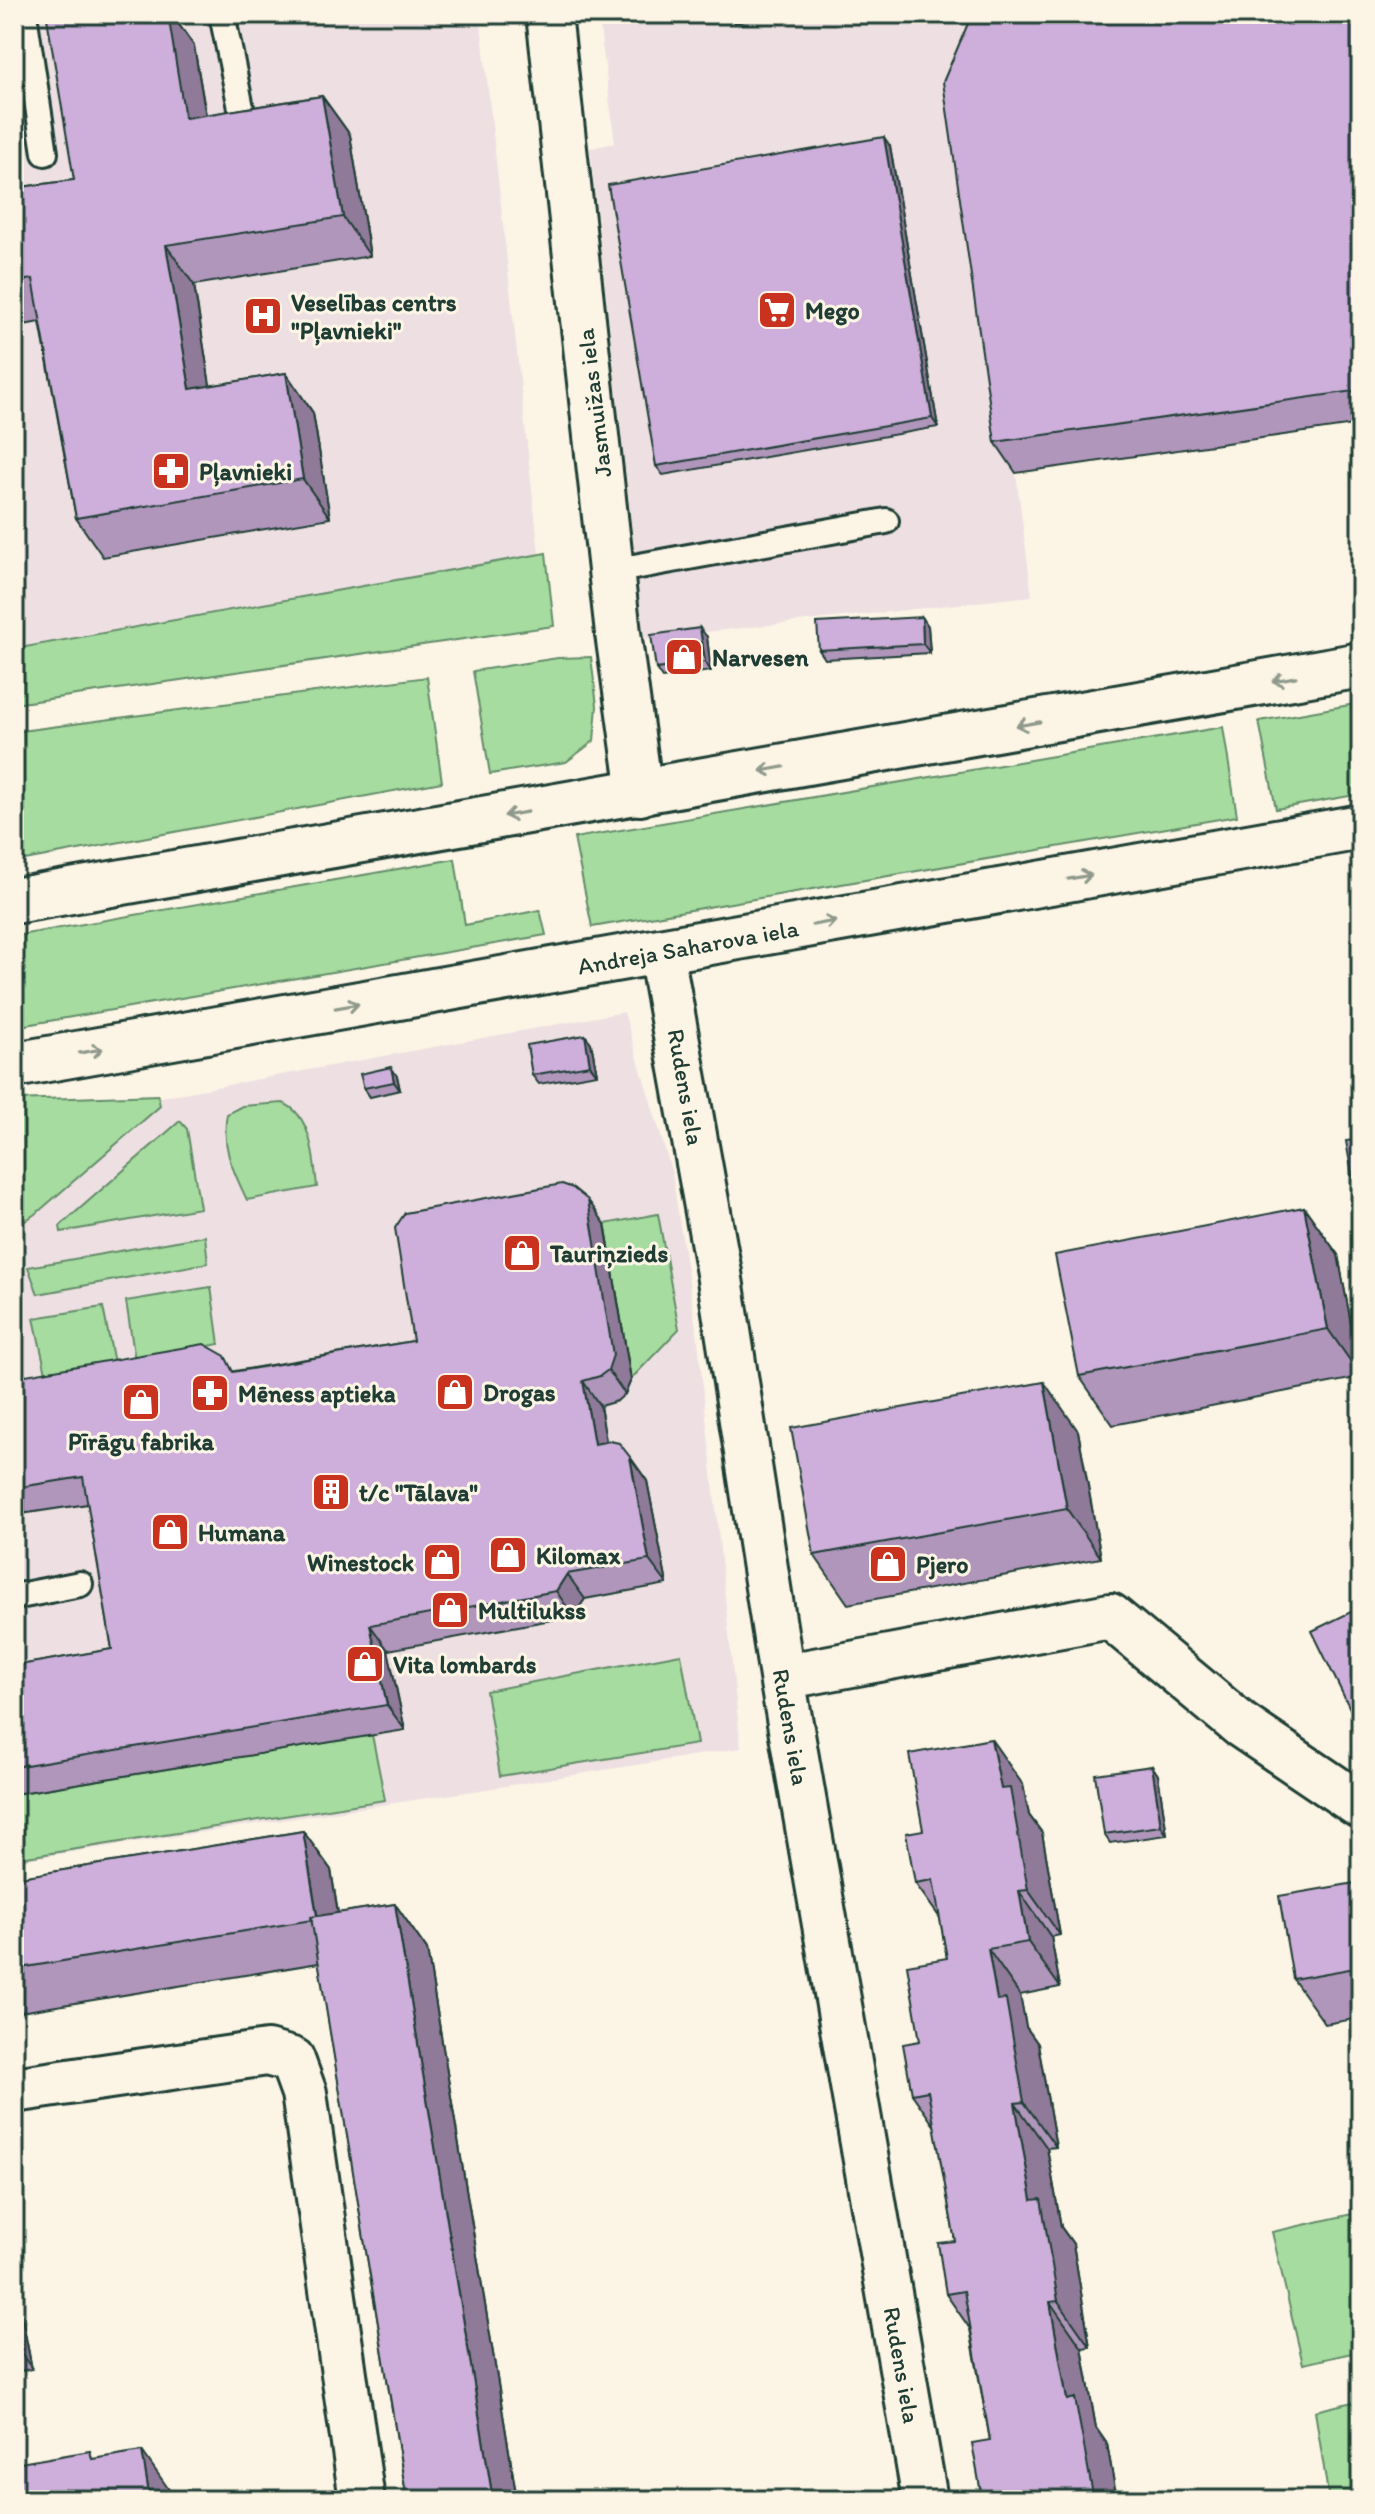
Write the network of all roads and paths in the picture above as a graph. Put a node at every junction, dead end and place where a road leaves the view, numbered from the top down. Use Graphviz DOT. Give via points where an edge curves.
graph roads {
  1 [pos="222,14"];
  2 [pos="549,14"];
  3 [pos="28,15"];
  4 [pos="242,113"];
  5 [pos="45,153"];
  6 [pos="886,521"];
  7 [pos="612,571"];
  8 [pos="1361,665"];
  9 [pos="640,793"];
  10 [pos="1361,827"];
  11 [pos="14,901"];
  12 [pos="661,953"];
  13 [pos="14,1065"];
  14 [pos="80,1584"];
  15 [pos="14,1597"];
  16 [pos="782,1677"];
  17 [pos="1361,1806"];
  18 [pos="14,2090"];
  19 [pos="362,2500"];
  20 [pos="925,2500"];
  1 -- 4 [label="lane"];
  2 -- 7 [label="street, Jasmuižas iela"];
  3 -- 5 [label="lane"];
  6 -- 7 [label="lane"];
  7 -- 9 [label="street, Jasmuižas iela"];
  8 -- 9 [label="street, one-way"];
  9 -- 11 [label="street, one-way"];
  12 -- 10 [label="street, Andreja Saharova iela, one-way"];
  13 -- 12 [label="street, Andreja Saharova iela, one-way"];
  12 -- 16 [label="street, Rudens iela" via="719,1273"];
  14 -- 15 [label="lane"];
  16 -- 17 [label="street" via="1110,1616 1241,1725"];
  16 -- 20 [label="street, Rudens iela"];
  18 -- 19 [label="street" via="267,2053 292,2060 304,2093"];
}
